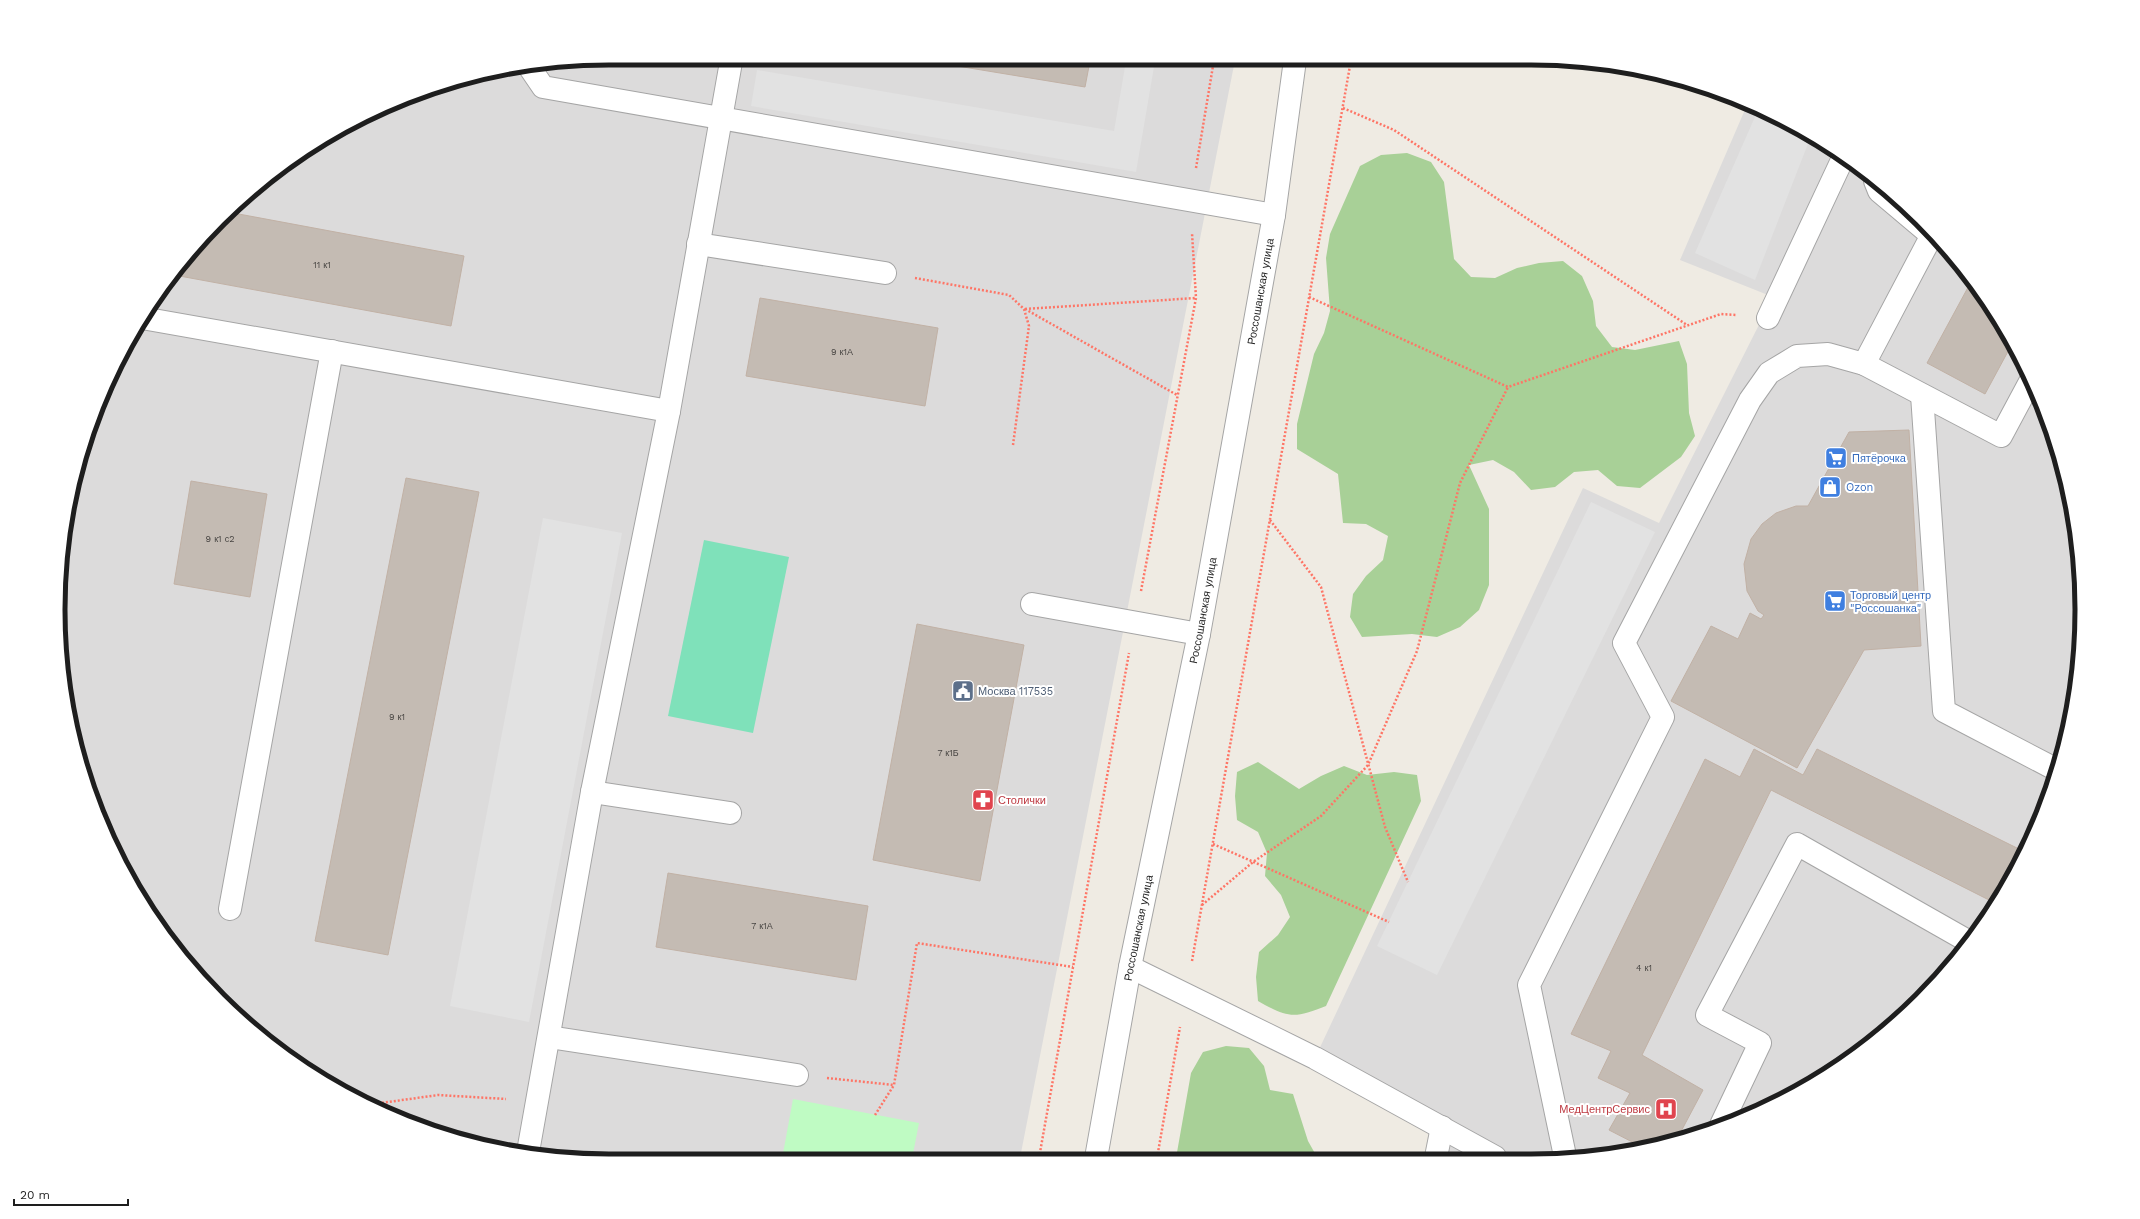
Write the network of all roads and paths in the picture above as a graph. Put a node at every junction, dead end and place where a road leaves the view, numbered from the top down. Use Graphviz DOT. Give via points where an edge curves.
graph roads {
  1 [pos="730,65"];
  2 [pos="1294,65"];
  3 [pos="1350,65"];
  4 [pos="532,71"];
  5 [pos="1343,108"];
  6 [pos="720,118"];
  7 [pos="1841,163"];
  8 [pos="1879,191"];
  9 [pos="1898,207"];
  10 [pos="1274,216"];
  11 [pos="1929,238"];
  12 [pos="698,244"];
  13 [pos="885,273"];
  14 [pos="1310,297"];
  15 [pos="1196,298"];
  16 [pos="1024,309"];
  17 [pos="1768,318"];
  18 [pos="149,319"];
  19 [pos="1688,325"];
  20 [pos="332,351"];
  21 [pos="1864,364"];
  22 [pos="2027,386"];
  23 [pos="1508,388"];
  24 [pos="1177,395"];
  25 [pos="1922,395"];
  26 [pos="669,411"];
  27 [pos="1013,445"];
  28 [pos="1270,520"];
  29 [pos="1032,604"];
  30 [pos="1199,634"];
  31 [pos="1368,765"];
  32 [pos="2051,767"];
  33 [pos="592,792"];
  34 [pos="730,813"];
  35 [pos="1213,844"];
  36 [pos="1253,862"];
  37 [pos="1408,882"];
  38 [pos="1202,905"];
  39 [pos="230,909"];
  40 [pos="1389,922"];
  41 [pos="1964,939"];
  42 [pos="1073,967"];
  43 [pos="1191,967"];
  44 [pos="1130,968"];
  45 [pos="1181,1024"];
  46 [pos="549,1037"];
  47 [pos="797,1075"];
  48 [pos="894,1085"];
  49 [pos="537,1102"];
  50 [pos="380,1103"];
  51 [pos="875,1115"];
  52 [pos="1724,1118"];
  53 [pos="1442,1127"];
  54 [pos="529,1148"];
  55 [pos="1564,1153"];
  56 [pos="1097,1154"];
  57 [pos="1158,1154"];
  58 [pos="1437,1154"];
  59 [pos="1490,1154"];
  1 -- 6 [label="street"];
  2 -- 10 [label="street, Россошанская улица"];
  3 -- 5 [label="path"];
  4 -- 6 [label="street" via="542,87"];
  5 -- 14 [label="path"];
  5 -- 19 [label="path" via="1394,130"];
  6 -- 10 [label="street"];
  6 -- 12 [label="street"];
  7 -- 17 [label="street"];
  8 -- 9 [label="street"];
  10 -- 30 [label="street, Россошанская улица"];
  11 -- 21 [label="street"];
  12 -- 13 [label="street"];
  12 -- 26 [label="street"];
  13 -- 16 [label="path" via="1009,295"];
  14 -- 23 [label="path"];
  14 -- 28 [label="path"];
  15 -- 16 [label="path"];
  16 -- 24 [label="path"];
  16 -- 27 [label="path" via="1029,326"];
  17 -- 19 [label="path" via="1721,314"];
  18 -- 20 [label="street"];
  19 -- 23 [label="path"];
  20 -- 26 [label="street"];
  20 -- 39 [label="street"];
  21 -- 25 [label="street"];
  21 -- 55 [label="street" via="1828,354 1797,356 1769,373 1750,400 1624,643 1663,717 1530,985"];
  22 -- 25 [label="street" via="2001,436"];
  23 -- 31 [label="path" via="1460,483 1417,651"];
  25 -- 32 [label="street" via="1944,711"];
  26 -- 33 [label="street"];
  28 -- 31 [label="path" via="1321,587"];
  28 -- 35 [label="path"];
  29 -- 30 [label="street"];
  30 -- 44 [label="street, Россошанская улица"];
  31 -- 36 [label="path" via="1321,816"];
  31 -- 37 [label="path" via="1385,827"];
  33 -- 34 [label="street"];
  33 -- 46 [label="street"];
  35 -- 36 [label="path"];
  35 -- 38 [label="path"];
  36 -- 38 [label="path"];
  36 -- 40 [label="path"];
  38 -- 43 [label="path"];
  41 -- 52 [label="street" via="1797,844 1707,1016 1760,1043"];
  42 -- 48 [label="path" via="917,943"];
  44 -- 53 [label="street" via="1315,1058"];
  44 -- 56 [label="street, Россошанская улица"];
  45 -- 57 [label="path"];
  46 -- 47 [label="street"];
  46 -- 49 [label="street"];
  47 -- 48 [label="path"];
  48 -- 51 [label="path"];
  49 -- 50 [label="path" via="438,1095"];
  49 -- 54 [label="street"];
  53 -- 58 [label="street"];
  53 -- 59 [label="street"];
}
